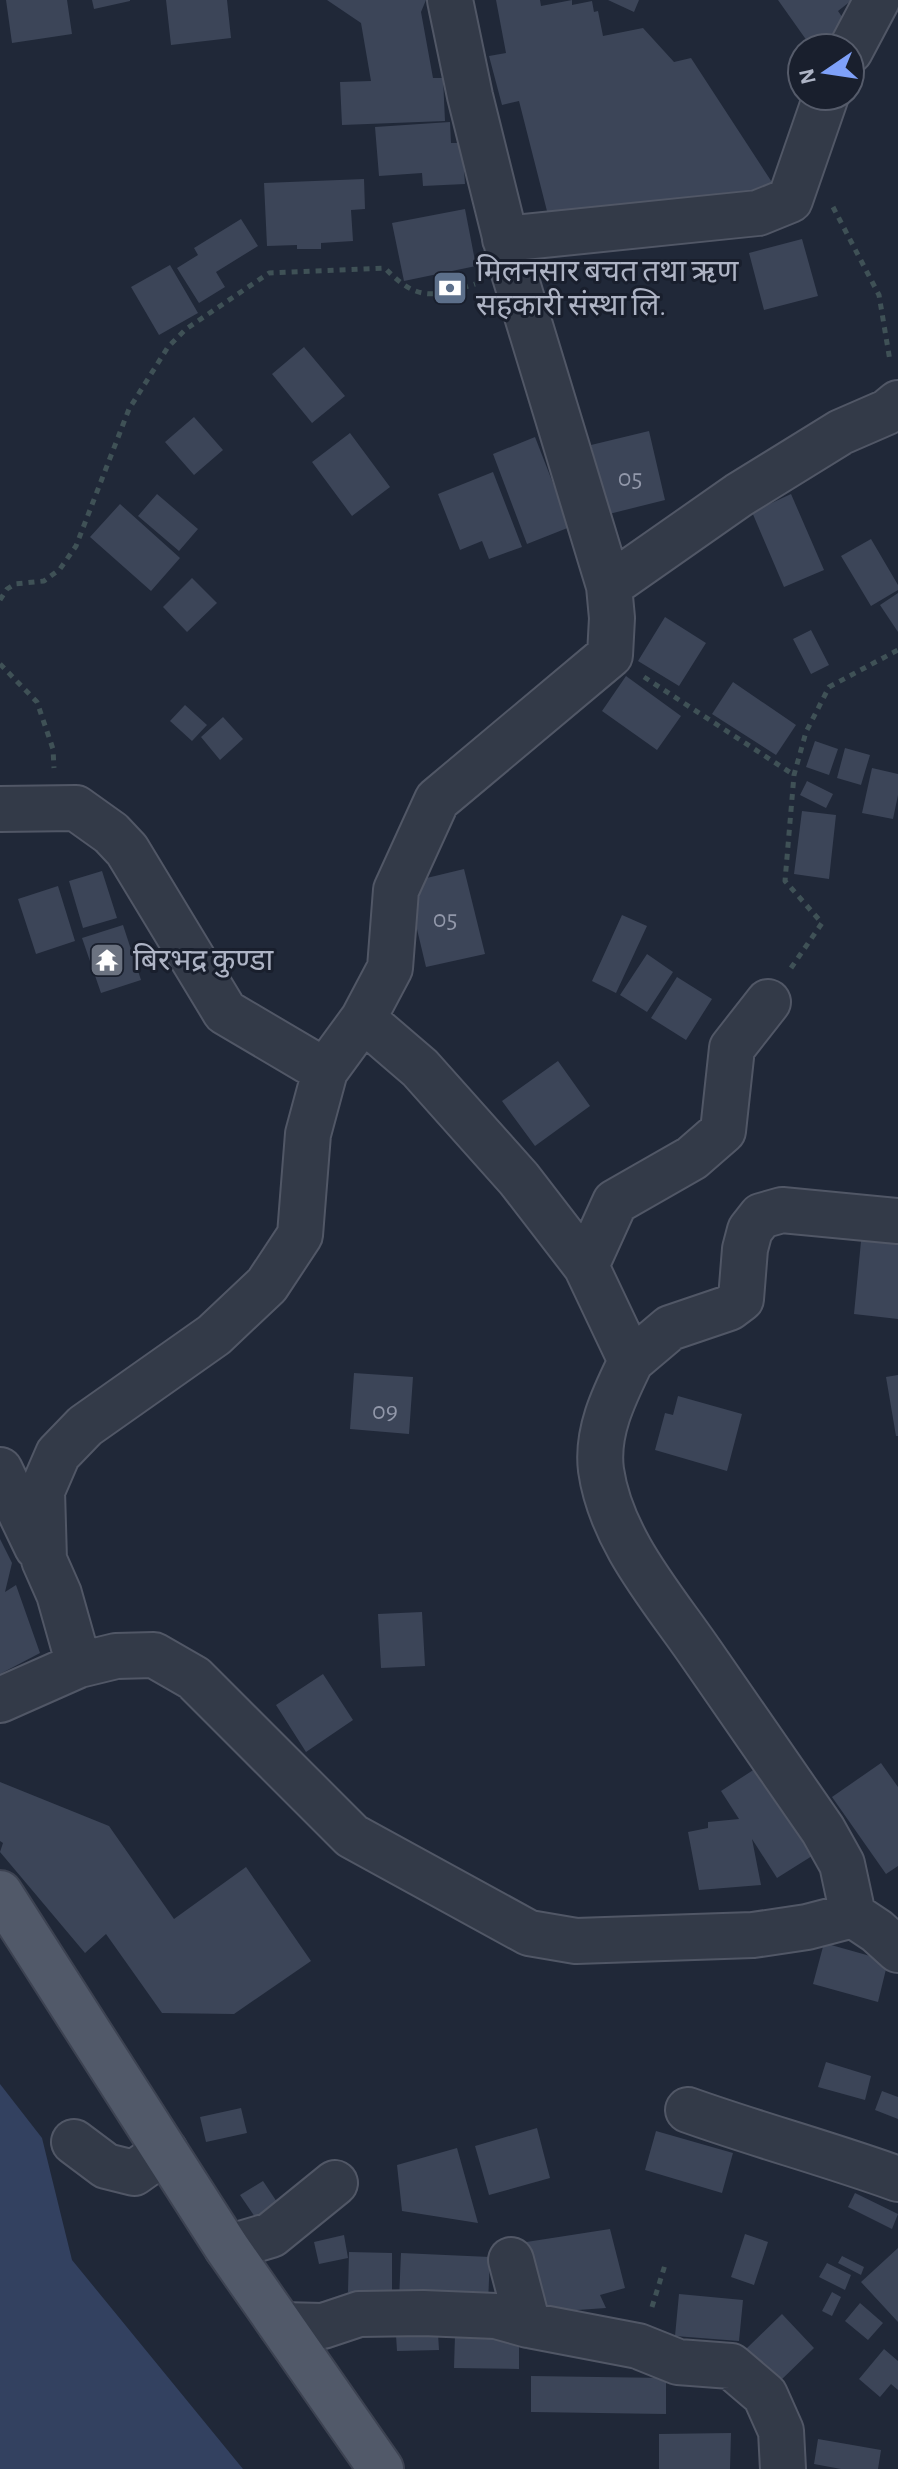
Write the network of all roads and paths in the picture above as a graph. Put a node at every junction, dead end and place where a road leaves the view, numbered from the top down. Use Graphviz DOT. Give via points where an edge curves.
graph roads {
  1 [pos="450,0"];
  2 [pos="877,0"];
  3 [pos="860,32"];
  4 [pos="820,112"];
  5 [pos="798,174"];
  6 [pos="510,256"];
  7 [pos="897,403"];
  8 [pos="609,586"];
  9 [pos="0,600"];
  10 [pos="898,650"];
  11 [pos="610,655"];
  12 [pos="0,664"];
  13 [pos="794,775"];
  14 [pos="0,809"];
  15 [pos="54,809"];
  16 [pos="768,1002"];
  17 [pos="363,1019"];
  18 [pos="325,1071"];
  19 [pos="898,1221"];
  20 [pos="586,1266"];
  21 [pos="631,1361"];
  22 [pos="0,1470"];
  23 [pos="44,1560"];
  24 [pos="79,1665"];
  25 [pos="0,1700"];
  26 [pos="0,1893"];
  27 [pos="853,1915"];
  28 [pos="898,1950"];
  29 [pos="688,2110"];
  30 [pos="74,2142"];
  31 [pos="165,2151"];
  32 [pos="898,2179"];
  33 [pos="335,2183"];
  34 [pos="227,2248"];
  35 [pos="511,2260"];
  36 [pos="281,2325"];
  37 [pos="528,2325"];
  38 [pos="381,2469"];
  39 [pos="783,2469"];
  1 -- 6 [label="street"];
  2 -- 3 [label="street"];
  4 -- 5 [label="street"];
  5 -- 6 [label="street" via="790,200 758,213"];
  5 -- 7 [label="path" via="831,203 879,295"];
  6 -- 8 [label="street"];
  6 -- 9 [label="path" via="437,296 402,286 385,268 269,273 213,309 168,347 129,409 76,546 60,569 44,581 15,584"];
  7 -- 8 [label="street" via="739,495"];
  8 -- 11 [label="street"];
  10 -- 13 [label="path" via="829,687 806,732"];
  11 -- 13 [label="path"];
  11 -- 17 [label="street" via="437,800 396,890 390,968"];
  12 -- 15 [label="path" via="37,702 53,749"];
  13 -- 16 [label="path" via="785,881 822,923"];
  14 -- 15 [label="street"];
  15 -- 18 [label="street" via="76,808 127,850 225,1012"];
  16 -- 20 [label="street" via="732,1048 723,1131 692,1158 615,1202"];
  17 -- 18 [label="street"];
  17 -- 20 [label="street" via="420,1068 519,1179"];
  18 -- 23 [label="street" via="308,1134 300,1235 267,1285 214,1335 85,1426 58,1454 42,1491"];
  19 -- 21 [label="street" via="782,1210 761,1216 745,1249 741,1299 670,1328"];
  20 -- 21 [label="street"];
  21 -- 27 [label="street" via="601,1435 609,1506 639,1563 823,1830 842,1864"];
  22 -- 23 [label="street"];
  23 -- 24 [label="street"];
  24 -- 25 [label="street"];
  24 -- 27 [label="street" via="116,1656 154,1655 194,1678 352,1836 529,1933 576,1941 753,1935"];
  26 -- 31 [label="main road"];
  27 -- 28 [label="street"];
  29 -- 32 [label="street"];
  30 -- 31 [label="street" via="106,2166 134,2173"];
  31 -- 34 [label="main road"];
  33 -- 34 [label="street" via="271,2235"];
  34 -- 36 [label="main road"];
  35 -- 37 [label="street"];
  36 -- 37 [label="street" via="323,2326 359,2314 423,2313 496,2316"];
  36 -- 38 [label="main road"];
  37 -- 39 [label="street" via="638,2346 678,2362 731,2366 765,2395 781,2431"];
}
